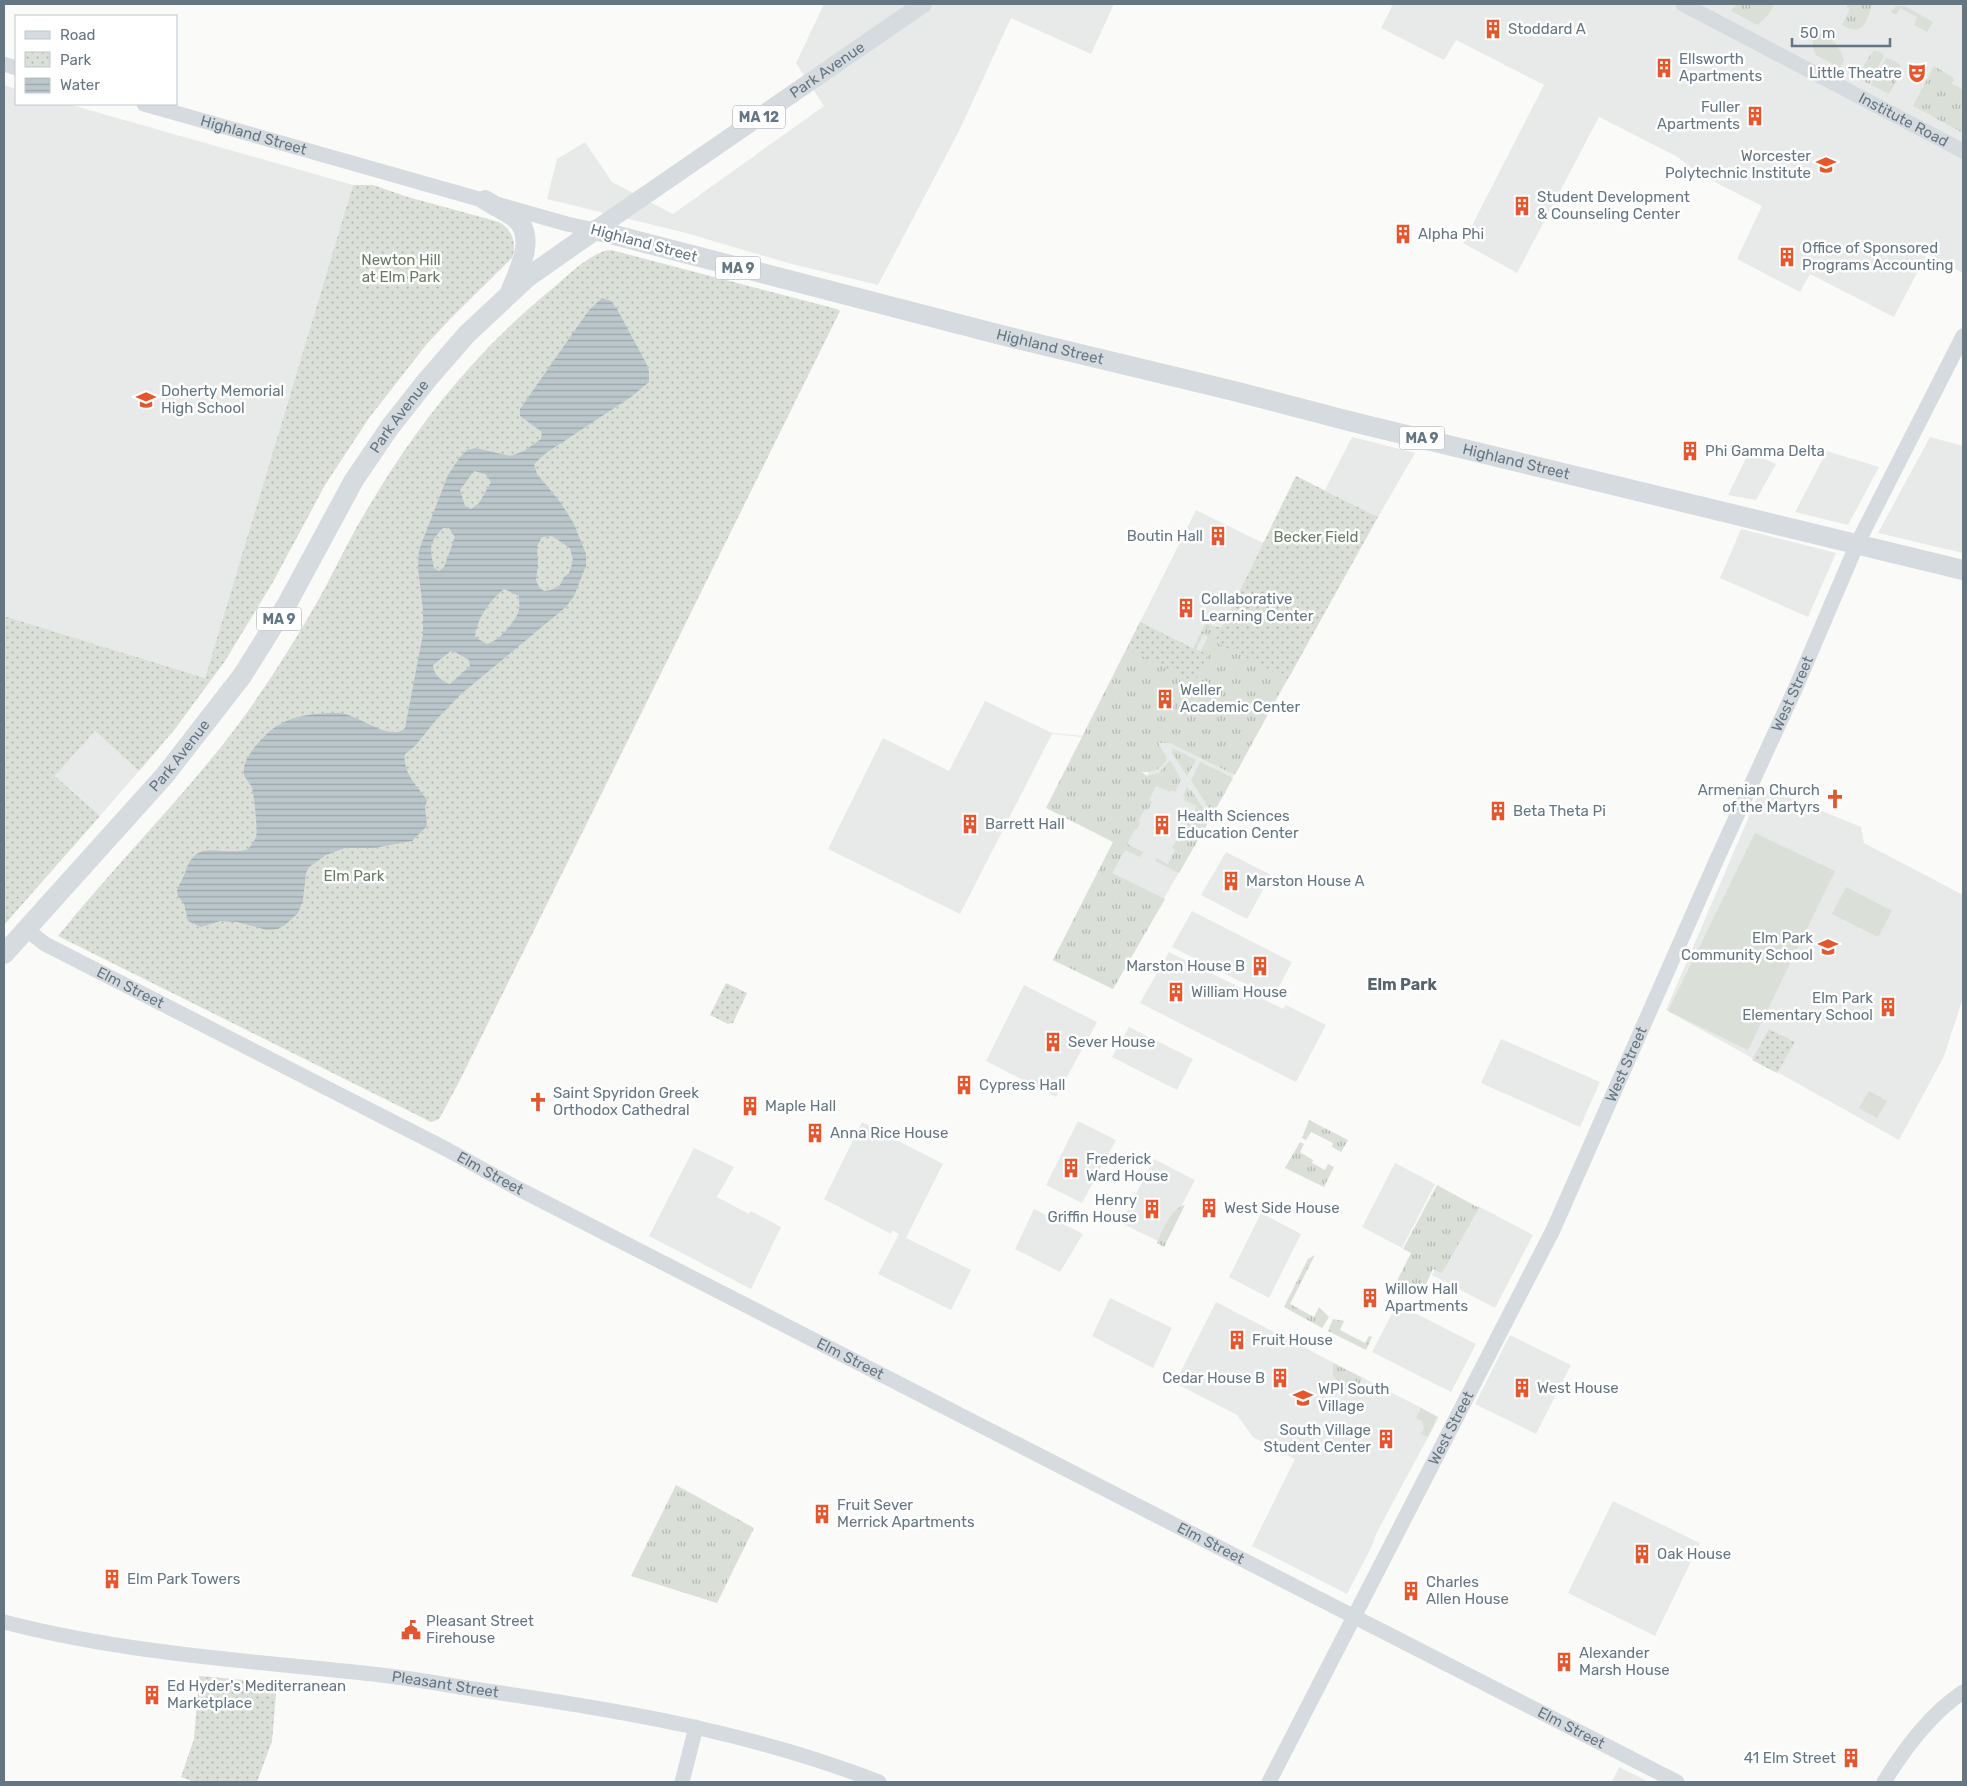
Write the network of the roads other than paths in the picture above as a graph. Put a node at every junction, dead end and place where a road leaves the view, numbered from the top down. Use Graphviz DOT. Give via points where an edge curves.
graph roads {
  1 [pos="923,4"];
  2 [pos="1683,4"];
  3 [pos="148,105"];
  4 [pos="1963,151"];
  5 [pos="485,200"];
  6 [pos="595,230"];
  7 [pos="509,294"];
  8 [pos="1963,336"];
  9 [pos="1857,544"];
  10 [pos="1963,570"];
  11 [pos="26,930"];
  12 [pos="4,954"];
  13 [pos="1354,1616"];
  14 [pos="4,1622"];
  15 [pos="1963,1692"];
  16 [pos="696,1727"];
  17 [pos="682,1782"];
  18 [pos="879,1782"];
  19 [pos="1269,1782"];
  20 [pos="1678,1782"];
  21 [pos="1884,1782"];
  1 -- 6 [label="main road, Park Avenue / MA 12"];
  2 -- 4 [label="main road, Institute Road"];
  3 -- 5 [label="main road, Highland Street"];
  5 -- 6 [label="main road, Highland Street"];
  5 -- 7 [label="highway" via="515,218 524,234 525,249"];
  6 -- 7 [label="highway, Park Avenue / MA 9"];
  6 -- 9 [label="highway, Highland Street / MA 9" via="1005,336"];
  7 -- 11 [label="highway, Park Avenue / MA 9" via="450,352 377,446 343,498 273,628 242,676 165,775"];
  8 -- 9 [label="main road, West Street"];
  9 -- 10 [label="highway, Highland Street / MA 9"];
  9 -- 13 [label="main road, West Street" via="1792,697 1720,851 1553,1230"];
  11 -- 12 [label="highway, Park Avenue / MA 9"];
  11 -- 13 [label="main road, Elm Street" via="45,944 439,1145 524,1192"];
  13 -- 19 [label="main road, West Street"];
  13 -- 20 [label="main road, Elm Street"];
  14 -- 16 [label="main road, Pleasant Street" via="82,1640 151,1651 384,1676 572,1704"];
  15 -- 21 [label="main road" via="1919,1732"];
  16 -- 17 [label="main road"];
  16 -- 18 [label="main road, Pleasant Street"];
}
